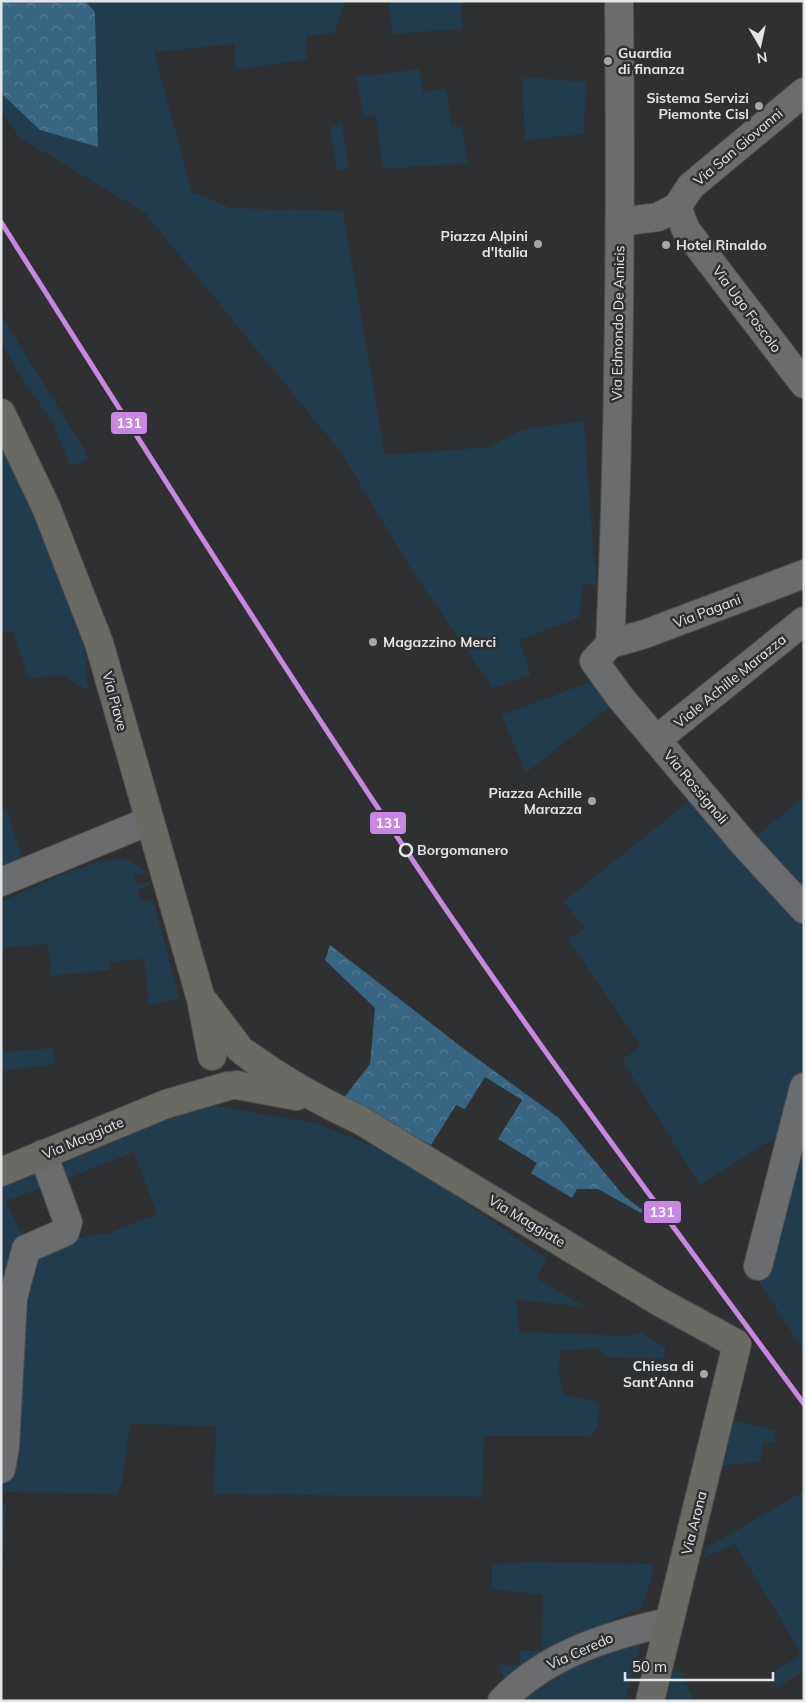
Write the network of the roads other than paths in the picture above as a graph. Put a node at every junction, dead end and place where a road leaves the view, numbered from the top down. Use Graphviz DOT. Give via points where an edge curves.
graph roads {
  1 [pos="619,1"];
  2 [pos="804,92"];
  3 [pos="677,208"];
  4 [pos="620,222"];
  5 [pos="804,384"];
  6 [pos="1,413"];
  7 [pos="804,574"];
  8 [pos="804,621"];
  9 [pos="602,653"];
  10 [pos="656,740"];
  11 [pos="149,821"];
  12 [pos="1,882"];
  13 [pos="804,909"];
  14 [pos="202,999"];
  15 [pos="242,1050"];
  16 [pos="211,1060"];
  17 [pos="232,1085"];
  18 [pos="804,1087"];
  19 [pos="316,1100"];
  20 [pos="166,1104"];
  21 [pos="43,1154"];
  22 [pos="1,1172"];
  23 [pos="758,1266"];
  24 [pos="737,1344"];
  25 [pos="1,1469"];
  26 [pos="669,1622"];
  27 [pos="502,1701"];
  28 [pos="650,1701"];
  1 -- 4 [label="street, Via Edmondo De Amicis"];
  2 -- 3 [label="street, Via San Giovanni" via="691,186"];
  3 -- 4 [label="street" via="658,218"];
  3 -- 5 [label="street, Via Ugo Foscolo" via="686,230"];
  4 -- 9 [label="street, Via Edmondo De Amicis" via="616,514"];
  6 -- 11 [label="main road, Via Piave" via="46,507 80,589 99,643"];
  7 -- 9 [label="street, Via Pagani"];
  8 -- 10 [label="street, Viale Achille Marazza"];
  9 -- 10 [label="street, Via Rossignoli" via="620,697"];
  10 -- 13 [label="street, Via Rossignoli"];
  11 -- 12 [label="street"];
  11 -- 14 [label="main road, Via Piave"];
  14 -- 15 [label="main road, Via Piave"];
  14 -- 16 [label="main road, Via Piave"];
  15 -- 16 [label="main road" via="233,1046 221,1048"];
  15 -- 17 [label="main road" via="250,1065 249,1071 242,1082"];
  15 -- 19 [label="main road, Via Maggiate" via="273,1074"];
  16 -- 17 [label="main road" via="212,1076 216,1081"];
  16 -- 20 [label="main road, Via Maggiate"];
  17 -- 19 [label="main road, Via Maggiate"];
  17 -- 20 [label="main road, Via Maggiate"];
  18 -- 23 [label="street"];
  19 -- 24 [label="main road, Via Maggiate" via="360,1120 658,1301"];
  20 -- 21 [label="main road, Via Maggiate"];
  21 -- 22 [label="main road, Via Maggiate"];
  21 -- 25 [label="street" via="68,1222 65,1232 26,1249 12,1298 5,1447"];
  24 -- 26 [label="main road, Via Arona"];
  26 -- 27 [label="street, Via Ceredo" via="623,1632 542,1666 518,1683"];
  26 -- 28 [label="main road, Via Arona"];
}
